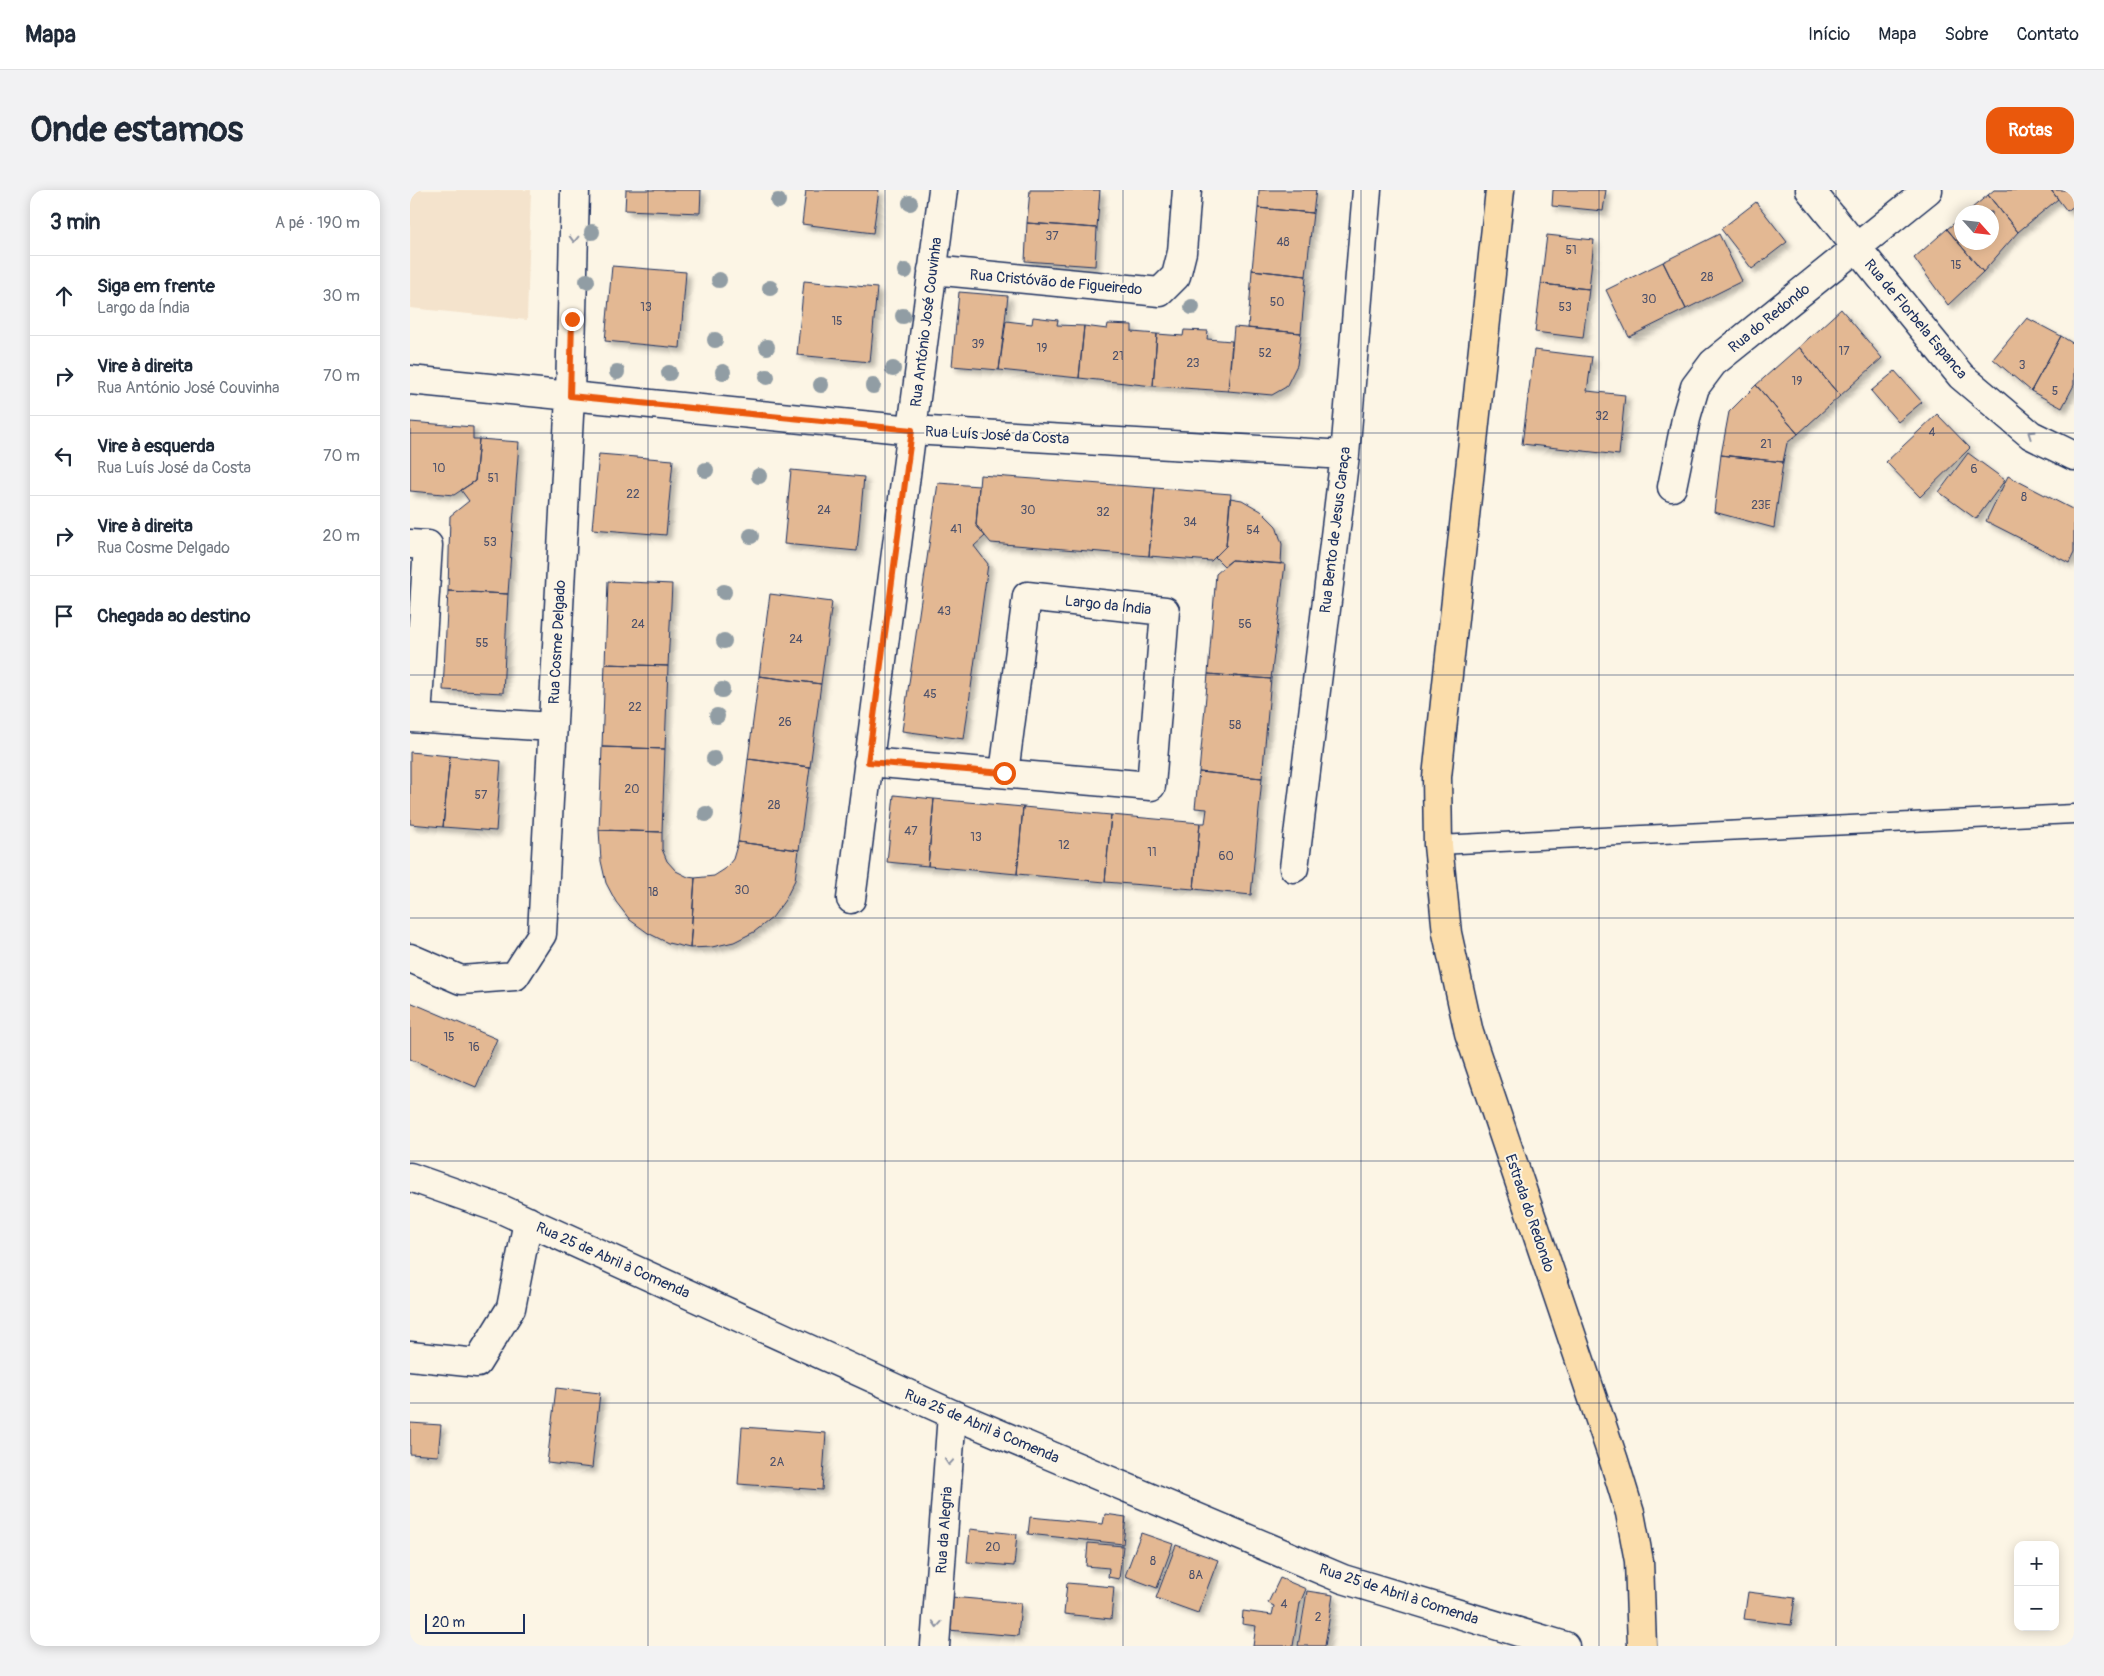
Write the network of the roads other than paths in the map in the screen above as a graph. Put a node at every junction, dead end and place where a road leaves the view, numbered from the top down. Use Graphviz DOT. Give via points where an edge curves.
graph roads {
  1 [pos="575,190"];
  2 [pos="943,190"];
  3 [pos="1187,190"];
  4 [pos="1367,190"];
  5 [pos="1500,190"];
  6 [pos="1810,190"];
  7 [pos="1928,190"];
  8 [pos="1857,247"];
  9 [pos="932,270"];
  10 [pos="410,380"];
  11 [pos="570,396"];
  12 [pos="912,430"];
  13 [pos="1345,455"];
  14 [pos="2074,456"];
  15 [pos="1672,487"];
  16 [pos="410,544"];
  17 [pos="413,718"];
  18 [pos="552,727"];
  19 [pos="868,762"];
  20 [pos="1004,773"];
  21 [pos="2074,814"];
  22 [pos="1438,845"];
  23 [pos="1294,868"];
  24 [pos="851,899"];
  25 [pos="410,958"];
  26 [pos="410,1177"];
  27 [pos="528,1221"];
  28 [pos="410,1356"];
  29 [pos="952,1414"];
  30 [pos="935,1646"];
  31 [pos="1566,1646"];
  32 [pos="1642,1646"];
  1 -- 11 [label="street, Rua Cosme Delgado, one-way"];
  2 -- 9 [label="street, Rua António José Couvinha"];
  3 -- 9 [label="street, Rua Cristóvão de Figueiredo" via="1182,252 1176,276 1160,292"];
  4 -- 13 [label="street, Rua Bento de Jesus Caraça"];
  5 -- 22 [label="main road, Estrada do Redondo" via="1437,777"];
  6 -- 8 [label="street, Rua de Florbela Espanca"];
  7 -- 8 [label="street, Rua do Redondo"];
  14 -- 8 [label="street, Rua de Florbela Espanca, one-way" via="2031,435 1961,376"];
  8 -- 15 [label="street, Rua do Redondo" via="1713,364 1695,387"];
  9 -- 12 [label="street, Rua António José Couvinha"];
  10 -- 11 [label="street, Rua Luís José da Costa"];
  11 -- 12 [label="street, Rua Luís José da Costa"];
  11 -- 18 [label="street, Rua Cosme Delgado"];
  12 -- 13 [label="street, Rua Luís José da Costa"];
  12 -- 19 [label="street, Rua António José Couvinha"];
  13 -- 23 [label="street, Rua Bento de Jesus Caraça"];
  16 -- 17 [label="street" via="428,545"];
  17 -- 18 [label="street"];
  18 -- 25 [label="street, Rua Cosme Delgado" via="542,934 515,976 461,980"];
  19 -- 20 [label="street, Largo da Índia"];
  19 -- 24 [label="street, Rua António José Couvinha"];
  20 -- 20 [label="street, Largo da Índia" via="1152,786 1165,611 1027,596"];
  21 -- 22 [label="lane"];
  22 -- 32 [label="main road, Estrada do Redondo" via="1447,933 1469,1033 1630,1513 1639,1562"];
  26 -- 27 [label="street, Rua 25 de Abril à Comenda"];
  27 -- 28 [label="street" via="512,1308 477,1363"];
  27 -- 29 [label="street, Rua 25 de Abril à Comenda"];
  29 -- 30 [label="street, Rua da Alegria, one-way"];
  29 -- 31 [label="street, Rua 25 de Abril à Comenda" via="1343,1579"];
}
